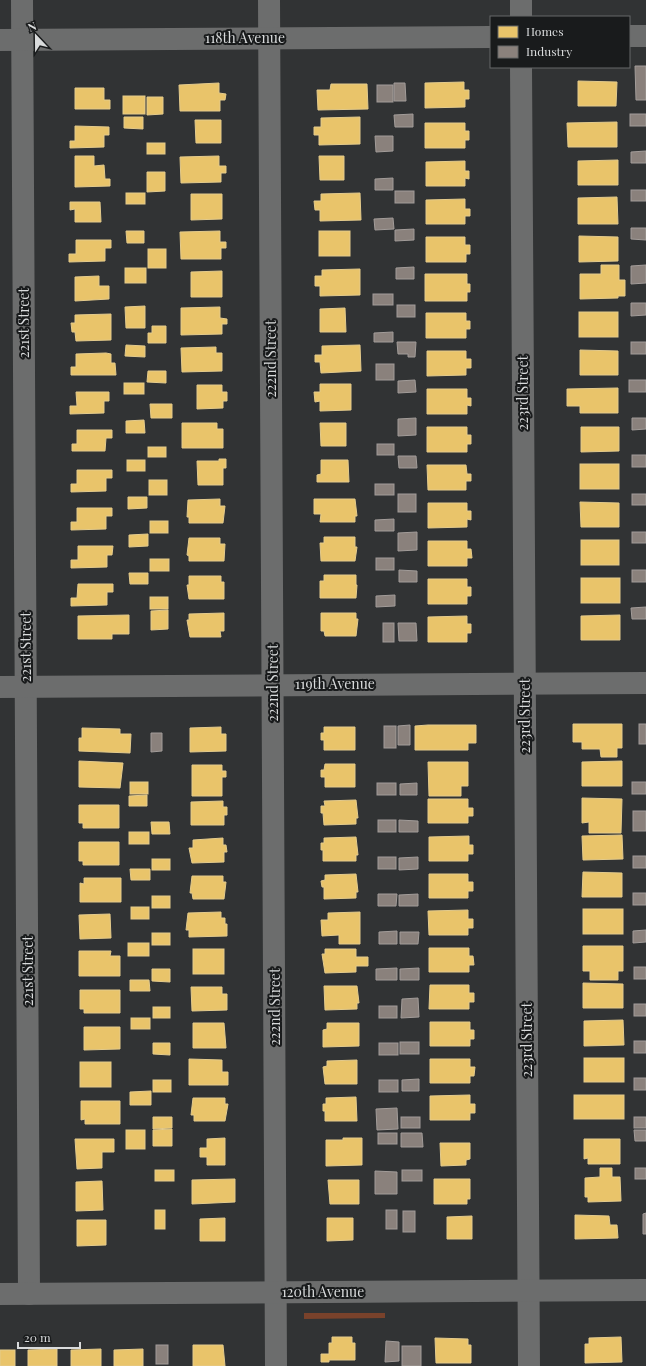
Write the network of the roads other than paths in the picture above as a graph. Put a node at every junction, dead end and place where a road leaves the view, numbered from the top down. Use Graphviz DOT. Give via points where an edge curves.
graph roads {
  1 [pos="22,0"];
  2 [pos="269,0"];
  3 [pos="521,0"];
  4 [pos="521,16"];
  5 [pos="630,36"];
  6 [pos="646,36"];
  7 [pos="490,37"];
  8 [pos="270,38"];
  9 [pos="0,40"];
  10 [pos="22,40"];
  11 [pos="521,68"];
  12 [pos="646,683"];
  13 [pos="525,684"];
  14 [pos="273,685"];
  15 [pos="0,687"];
  16 [pos="26,687"];
  17 [pos="646,1290"];
  18 [pos="528,1291"];
  19 [pos="276,1293"];
  20 [pos="0,1294"];
  21 [pos="29,1294"];
  22 [pos="276,1366"];
  23 [pos="529,1366"];
  1 -- 10 [label="street, 221st Street"];
  2 -- 8 [label="street, 222nd Street"];
  3 -- 4 [label="street"];
  5 -- 6 [label="street"];
  7 -- 8 [label="street, 118th Avenue"];
  8 -- 10 [label="street, 118th Avenue"];
  8 -- 14 [label="street, 222nd Street"];
  9 -- 10 [label="street, 118th Avenue"];
  10 -- 16 [label="street, 221st Street"];
  11 -- 13 [label="street, 223rd Street"];
  12 -- 13 [label="street, 119th Avenue"];
  13 -- 14 [label="street, 119th Avenue"];
  13 -- 18 [label="street, 223rd Street"];
  14 -- 16 [label="street, 119th Avenue"];
  14 -- 19 [label="street, 222nd Street"];
  15 -- 16 [label="street, 119th Avenue"];
  16 -- 21 [label="street, 221st Street"];
  17 -- 18 [label="street, 120th Avenue"];
  18 -- 19 [label="street, 120th Avenue"];
  18 -- 23 [label="street, 223rd Street"];
  19 -- 21 [label="street, 120th Avenue"];
  19 -- 22 [label="street, 222nd Street"];
  20 -- 21 [label="street, 120th Avenue"];
}
